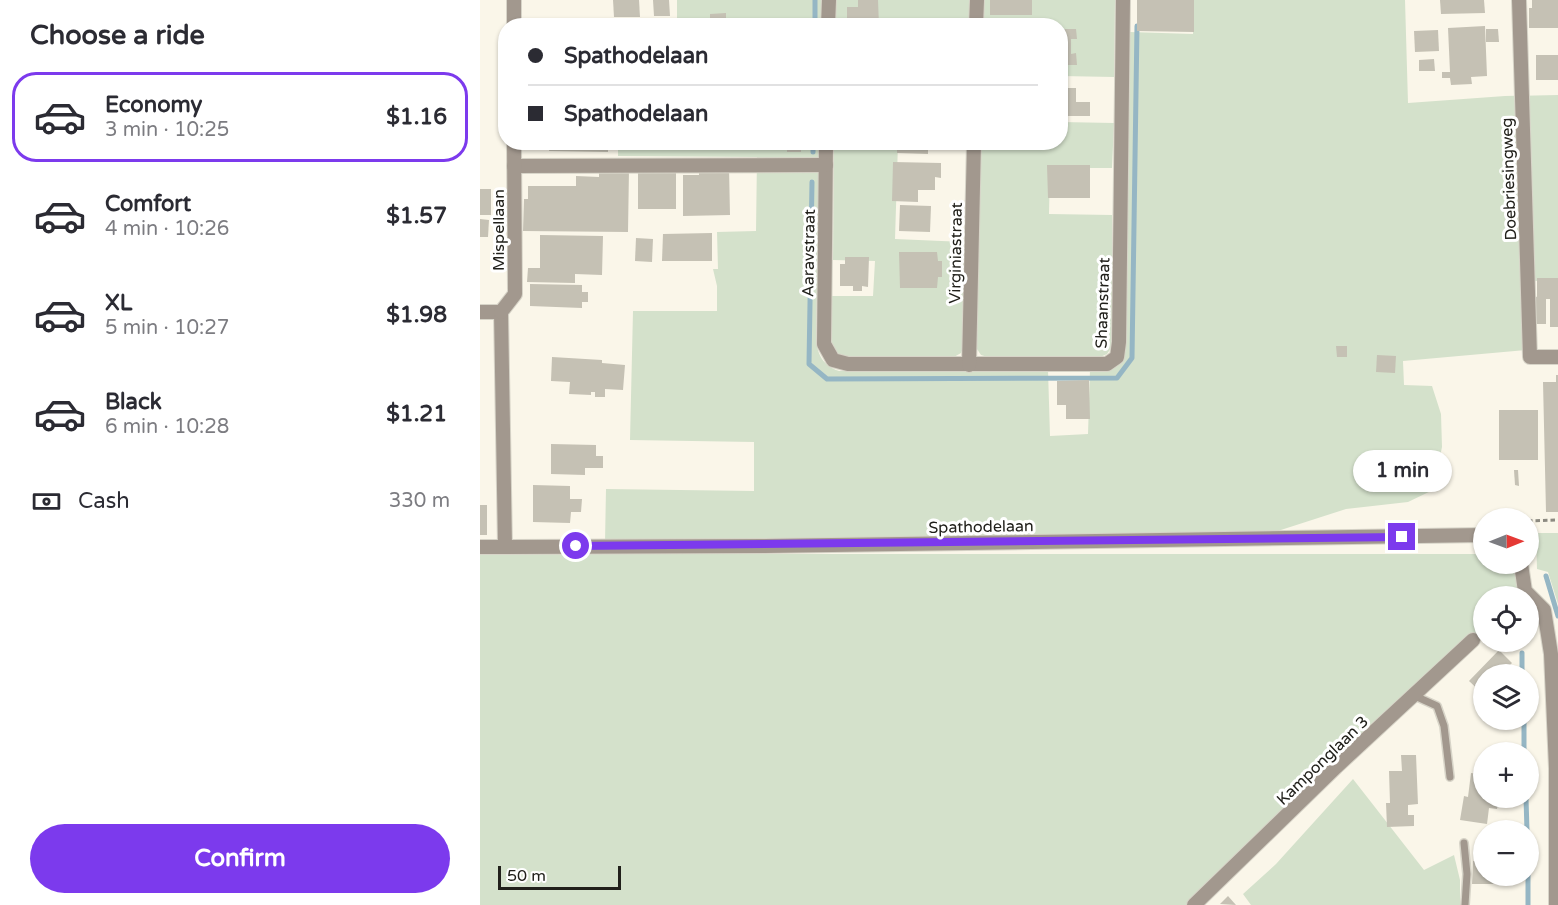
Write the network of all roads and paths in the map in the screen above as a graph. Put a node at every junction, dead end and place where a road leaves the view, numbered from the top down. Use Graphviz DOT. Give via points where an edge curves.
graph roads {
  1 [pos="514,0"];
  2 [pos="829,0"];
  3 [pos="976,0"];
  4 [pos="1123,0"];
  5 [pos="1519,0"];
  6 [pos="514,18"];
  7 [pos="828,18"];
  8 [pos="976,18"];
  9 [pos="514,150"];
  10 [pos="826,150"];
  11 [pos="974,150"];
  12 [pos="826,165"];
  13 [pos="514,166"];
  14 [pos="480,312"];
  15 [pos="501,312"];
  16 [pos="1558,357"];
  17 [pos="833,360"];
  18 [pos="969,364"];
  19 [pos="1558,520"];
  20 [pos="1539,521"];
  21 [pos="1473,535"];
  22 [pos="480,547"];
  23 [pos="505,547"];
  24 [pos="1522,574"];
  25 [pos="1473,640"];
  26 [pos="1415,696"];
  27 [pos="1450,777"];
  28 [pos="1464,843"];
  29 [pos="1194,905"];
  30 [pos="1465,905"];
  31 [pos="1556,905"];
  1 -- 6 [label="street"];
  2 -- 7 [label="street"];
  3 -- 8 [label="street"];
  4 -- 18 [label="street, Shaanstraat" via="1117,357 1107,364"];
  5 -- 16 [label="street, Doebriesingweg" via="1530,357"];
  9 -- 13 [label="street, Mispellaan"];
  10 -- 12 [label="street, Aaravstraat"];
  11 -- 18 [label="street, Virginiastraat"];
  12 -- 13 [label="street"];
  12 -- 17 [label="street, Aaravstraat" via="824,344"];
  13 -- 15 [label="street, Mispellaan" via="514,294"];
  14 -- 15 [label="street"];
  15 -- 23 [label="street"];
  17 -- 18 [label="street, Shaanstraat" via="849,364"];
  19 -- 20 [label="path"];
  21 -- 23 [label="street, Spathodelaan"];
  22 -- 23 [label="street, Spathodelaan"];
  24 -- 31 [label="street" via="1525,591 1544,610 1551,654"];
  25 -- 26 [label="street, Kamponglaan 3"];
  26 -- 27 [label="lane" via="1437,706 1444,726"];
  26 -- 29 [label="street, Kamponglaan 3"];
  28 -- 30 [label="lane"];
}
